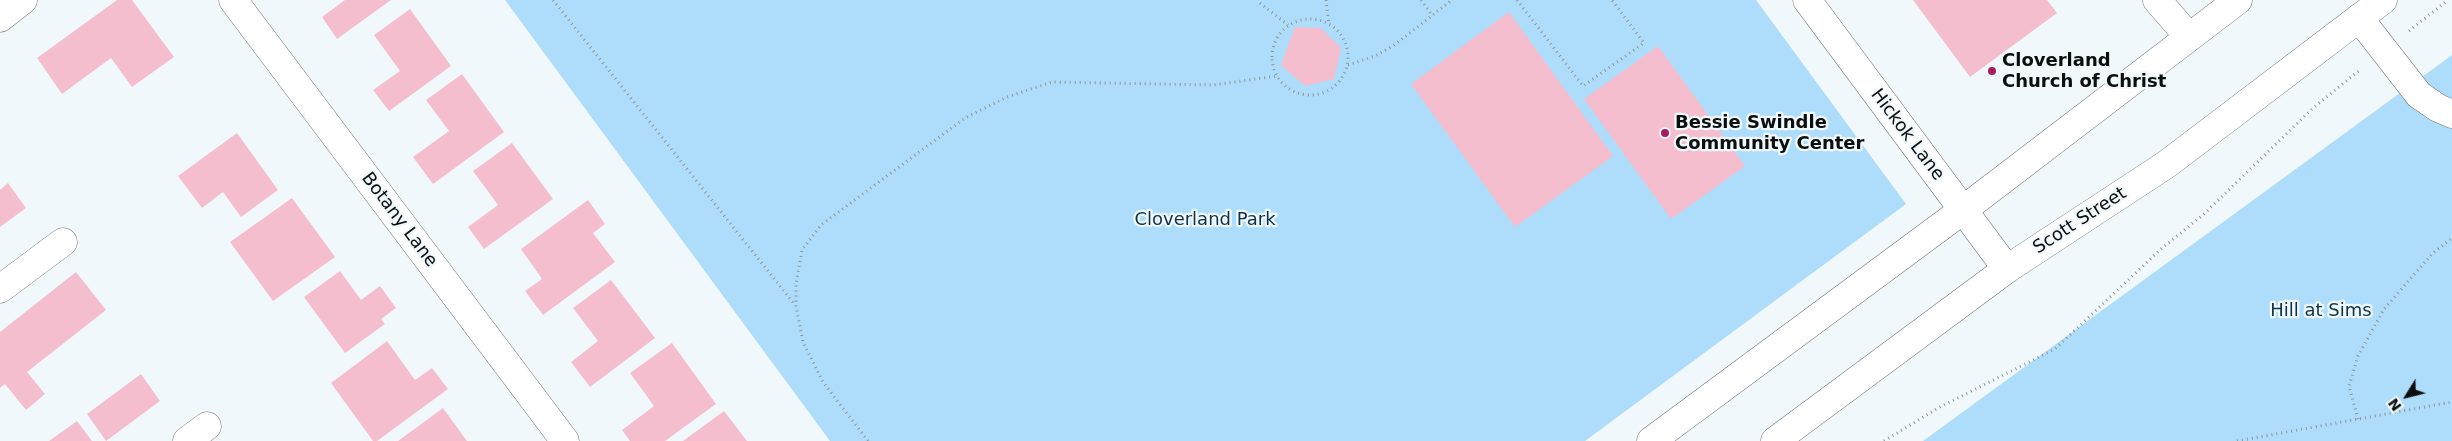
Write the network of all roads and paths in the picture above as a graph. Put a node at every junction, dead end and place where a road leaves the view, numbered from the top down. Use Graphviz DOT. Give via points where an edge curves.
graph roads {
  1 [pos="23,0"];
  2 [pos="233,0"];
  3 [pos="553,0"];
  4 [pos="1326,0"];
  5 [pos="1421,0"];
  6 [pos="1452,0"];
  7 [pos="1517,0"];
  8 [pos="1612,0"];
  9 [pos="1807,0"];
  10 [pos="2157,0"];
  11 [pos="2238,0"];
  12 [pos="2382,0"];
  13 [pos="2448,0"];
  14 [pos="1260,3"];
  15 [pos="1432,15"];
  16 [pos="0,18"];
  17 [pos="2359,18"];
  18 [pos="1329,23"];
  19 [pos="1288,25"];
  20 [pos="2189,38"];
  21 [pos="2384,50"];
  22 [pos="1348,65"];
  23 [pos="1277,76"];
  24 [pos="2452,114"];
  25 [pos="1963,210"];
  26 [pos="2452,238"];
  27 [pos="63,242"];
  28 [pos="2007,269"];
  29 [pos="0,289"];
  30 [pos="796,306"];
  31 [pos="2452,402"];
  32 [pos="2358,419"];
  33 [pos="565,441"];
  34 [pos="868,441"];
  35 [pos="1651,441"];
  36 [pos="1776,441"];
  37 [pos="1884,441"];
  38 [pos="2237,441"];
  1 -- 16 [label="main road"];
  2 -- 33 [label="main road, Botany Lane"];
  3 -- 30 [label="path"];
  4 -- 18 [label="path"];
  5 -- 15 [label="path"];
  6 -- 15 [label="path"];
  7 -- 8 [label="path" via="1583,86 1644,43"];
  9 -- 25 [label="main road, Hickok Lane"];
  10 -- 20 [label="main road"];
  11 -- 20 [label="main road"];
  12 -- 17 [label="main road, Scott Street"];
  13 -- 21 [label="path"];
  14 -- 19 [label="path"];
  15 -- 22 [label="path" via="1393,46"];
  17 -- 21 [label="main road"];
  17 -- 28 [label="main road, Scott Street" via="2167,164"];
  18 -- 19 [label="path" via="1308,18"];
  18 -- 22 [label="path" via="1345,40 1349,52"];
  19 -- 23 [label="path" via="1280,33 1272,54"];
  20 -- 25 [label="main road"];
  21 -- 24 [label="main road" via="2419,95"];
  21 -- 37 [label="path" via="2314,108 2204,214 2161,249 2055,349 1938,408"];
  22 -- 23 [label="path" via="1335,87 1322,94 1309,96 1291,90"];
  23 -- 30 [label="path" via="1213,85 1052,82 1008,97 966,118 821,225 802,250"];
  25 -- 28 [label="main road, Hickok Lane"];
  25 -- 35 [label="main road"];
  26 -- 32 [label="path" via="2433,253 2384,308 2358,356 2349,386"];
  27 -- 29 [label="main road"];
  28 -- 36 [label="main road, Scott Street"];
  30 -- 34 [label="path" via="803,342 824,382"];
  31 -- 32 [label="path"];
  32 -- 38 [label="path"];
}
